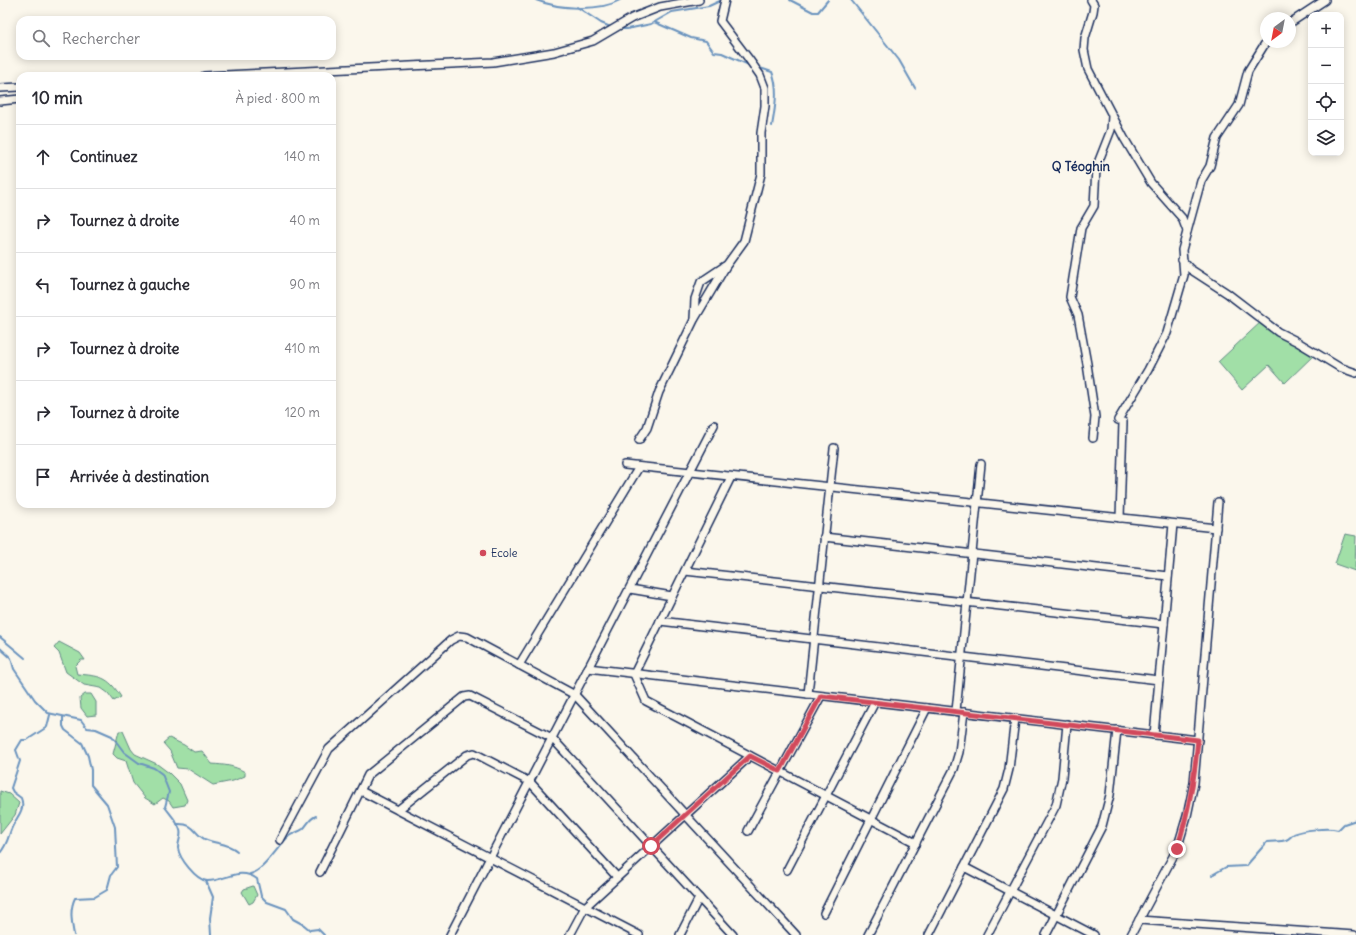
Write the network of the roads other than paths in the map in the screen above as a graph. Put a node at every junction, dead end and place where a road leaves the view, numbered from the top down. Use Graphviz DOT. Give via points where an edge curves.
graph roads {
  1 [pos="699,0"];
  2 [pos="726,0"];
  3 [pos="1091,0"];
  4 [pos="1323,1"];
  5 [pos="1296,19"];
  6 [pos="1262,48"];
  7 [pos="287,72"];
  8 [pos="16,87"];
  9 [pos="0,88"];
  10 [pos="16,99"];
  11 [pos="0,101"];
  12 [pos="1112,116"];
  13 [pos="1187,233"];
  14 [pos="1182,259"];
  15 [pos="726,266"];
  16 [pos="694,320"];
  17 [pos="1356,373"];
  18 [pos="714,426"];
  19 [pos="1093,438"];
  20 [pos="639,440"];
  21 [pos="834,448"];
  22 [pos="981,464"];
  23 [pos="624,465"];
  24 [pos="639,467"];
  25 [pos="690,472"];
  26 [pos="731,477"];
  27 [pos="830,487"];
  28 [pos="1218,502"];
  29 [pos="977,503"];
  30 [pos="1120,518"];
  31 [pos="1173,524"];
  32 [pos="1216,528"];
  33 [pos="824,537"];
  34 [pos="972,554"];
  35 [pos="684,571"];
  36 [pos="1168,576"];
  37 [pos="819,586"];
  38 [pos="630,589"];
  39 [pos="672,596"];
  40 [pos="967,602"];
  41 [pos="660,621"];
  42 [pos="1164,624"];
  43 [pos="814,639"];
  44 [pos="962,657"];
  45 [pos="519,665"];
  46 [pos="588,668"];
  47 [pos="634,674"];
  48 [pos="1159,680"];
  49 [pos="808,694"];
  50 [pos="574,695"];
  51 [pos="821,696"];
  52 [pos="875,702"];
  53 [pos="927,708"];
  54 [pos="956,712"];
  55 [pos="964,712"];
  56 [pos="1015,718"];
  57 [pos="1067,724"];
  58 [pos="1117,730"];
  59 [pos="1154,735"];
  60 [pos="552,738"];
  61 [pos="1198,740"];
  62 [pos="750,756"];
  63 [pos="780,771"];
  64 [pos="530,782"];
  65 [pos="361,791"];
  66 [pos="826,796"];
  67 [pos="398,810"];
  68 [pos="685,815"];
  69 [pos="871,820"];
  70 [pos="748,831"];
  71 [pos="280,840"];
  72 [pos="916,843"];
  73 [pos="651,846"];
  74 [pos="490,858"];
  75 [pos="964,867"];
  76 [pos="788,870"];
  77 [pos="320,872"];
  78 [pos="617,877"];
  79 [pos="1010,891"];
  80 [pos="699,898"];
  81 [pos="584,907"];
  82 [pos="824,913"];
  83 [pos="1056,915"];
  84 [pos="1139,920"];
  85 [pos="626,932"];
  86 [pos="450,935"];
  87 [pos="570,935"];
  88 [pos="639,935"];
  89 [pos="680,935"];
  90 [pos="733,935"];
  91 [pos="796,935"];
  92 [pos="868,935"];
  93 [pos="929,935"];
  94 [pos="987,935"];
  95 [pos="1046,935"];
  96 [pos="1094,935"];
  97 [pos="1131,935"];
  98 [pos="1354,935"];
  1 -- 7 [label="street" via="653,10 632,18 593,41 554,52 493,62"];
  2 -- 15 [label="street" via="720,21 760,75 765,88 766,106 761,133 761,174 744,241"];
  3 -- 12 [label="street" via="1094,12 1085,32 1084,50 1088,70"];
  4 -- 5 [label="street"];
  6 -- 13 [label="street" via="1248,71 1239,105 1217,138 1210,166 1201,180"];
  8 -- 9 [label="street"];
  10 -- 11 [label="street"];
  12 -- 13 [label="street" via="1151,183 1182,218"];
  12 -- 19 [label="street" via="1111,130 1096,168 1094,206 1081,228 1070,297 1078,315 1087,364 1095,417"];
  13 -- 14 [label="street"];
  14 -- 17 [label="street" via="1190,269 1227,293 1278,332 1296,340 1339,367"];
  14 -- 30 [label="street" via="1184,275 1167,333 1121,422"];
  15 -- 16 [label="street"];
  15 -- 16 [label="street" via="701,282 695,299"];
  16 -- 20 [label="street" via="659,392 647,428"];
  18 -- 25 [label="street"];
  21 -- 27 [label="street"];
  22 -- 29 [label="street"];
  23 -- 24 [label="street"];
  24 -- 25 [label="street"];
  24 -- 45 [label="street"];
  25 -- 26 [label="street"];
  25 -- 38 [label="street"];
  26 -- 27 [label="street"];
  26 -- 35 [label="street"];
  27 -- 29 [label="street"];
  27 -- 33 [label="street"];
  28 -- 32 [label="street"];
  29 -- 30 [label="street"];
  29 -- 34 [label="street"];
  30 -- 31 [label="street"];
  31 -- 32 [label="street"];
  31 -- 36 [label="street"];
  32 -- 61 [label="street"];
  33 -- 34 [label="street"];
  33 -- 37 [label="street"];
  34 -- 36 [label="street"];
  34 -- 40 [label="street"];
  35 -- 37 [label="street"];
  35 -- 39 [label="street"];
  36 -- 42 [label="street"];
  37 -- 40 [label="street"];
  37 -- 43 [label="street"];
  38 -- 39 [label="street"];
  38 -- 46 [label="street"];
  39 -- 41 [label="street"];
  40 -- 42 [label="street"];
  40 -- 44 [label="street"];
  41 -- 43 [label="street"];
  41 -- 47 [label="street"];
  42 -- 48 [label="street"];
  43 -- 44 [label="street"];
  43 -- 49 [label="street"];
  44 -- 48 [label="street"];
  44 -- 54 [label="street"];
  45 -- 50 [label="street"];
  45 -- 71 [label="street" via="467,637 459,636 451,640 329,748"];
  46 -- 47 [label="street"];
  46 -- 50 [label="street"];
  47 -- 49 [label="street"];
  47 -- 62 [label="street" via="646,701"];
  48 -- 59 [label="street"];
  49 -- 51 [label="street"];
  50 -- 60 [label="street"];
  50 -- 68 [label="street"];
  51 -- 52 [label="street"];
  51 -- 63 [label="street"];
  52 -- 53 [label="street"];
  52 -- 66 [label="street"];
  53 -- 54 [label="street"];
  53 -- 69 [label="street"];
  54 -- 55 [label="street"];
  55 -- 56 [label="street"];
  55 -- 72 [label="street" via="954,769"];
  56 -- 57 [label="street"];
  56 -- 75 [label="street" via="1004,789"];
  57 -- 58 [label="street"];
  57 -- 79 [label="street" via="1062,778 1056,805"];
  58 -- 59 [label="street"];
  58 -- 83 [label="street" via="1110,795 1102,826"];
  59 -- 61 [label="street"];
  60 -- 64 [label="street"];
  60 -- 65 [label="street" via="470,696 464,697 368,775"];
  60 -- 73 [label="street"];
  61 -- 84 [label="street" via="1194,783 1177,849"];
  62 -- 63 [label="street"];
  62 -- 68 [label="street"];
  63 -- 66 [label="street"];
  63 -- 70 [label="street"];
  64 -- 67 [label="street" via="474,753 467,755"];
  64 -- 74 [label="street"];
  64 -- 78 [label="street"];
  65 -- 67 [label="street"];
  65 -- 77 [label="street"];
  66 -- 69 [label="street"];
  66 -- 76 [label="street"];
  67 -- 74 [label="street"];
  68 -- 73 [label="street"];
  68 -- 91 [label="street"];
  69 -- 72 [label="street"];
  69 -- 82 [label="street"];
  72 -- 92 [label="street"];
  73 -- 78 [label="street"];
  73 -- 80 [label="street"];
  74 -- 81 [label="street"];
  74 -- 86 [label="street"];
  75 -- 79 [label="street"];
  75 -- 93 [label="street"];
  78 -- 81 [label="street"];
  79 -- 83 [label="street"];
  79 -- 94 [label="street"];
  80 -- 89 [label="street"];
  80 -- 90 [label="street"];
  81 -- 85 [label="street"];
  81 -- 87 [label="street"];
  83 -- 95 [label="street"];
  83 -- 96 [label="street"];
  84 -- 97 [label="street"];
  84 -- 98 [label="street"];
  85 -- 88 [label="street"];
}
